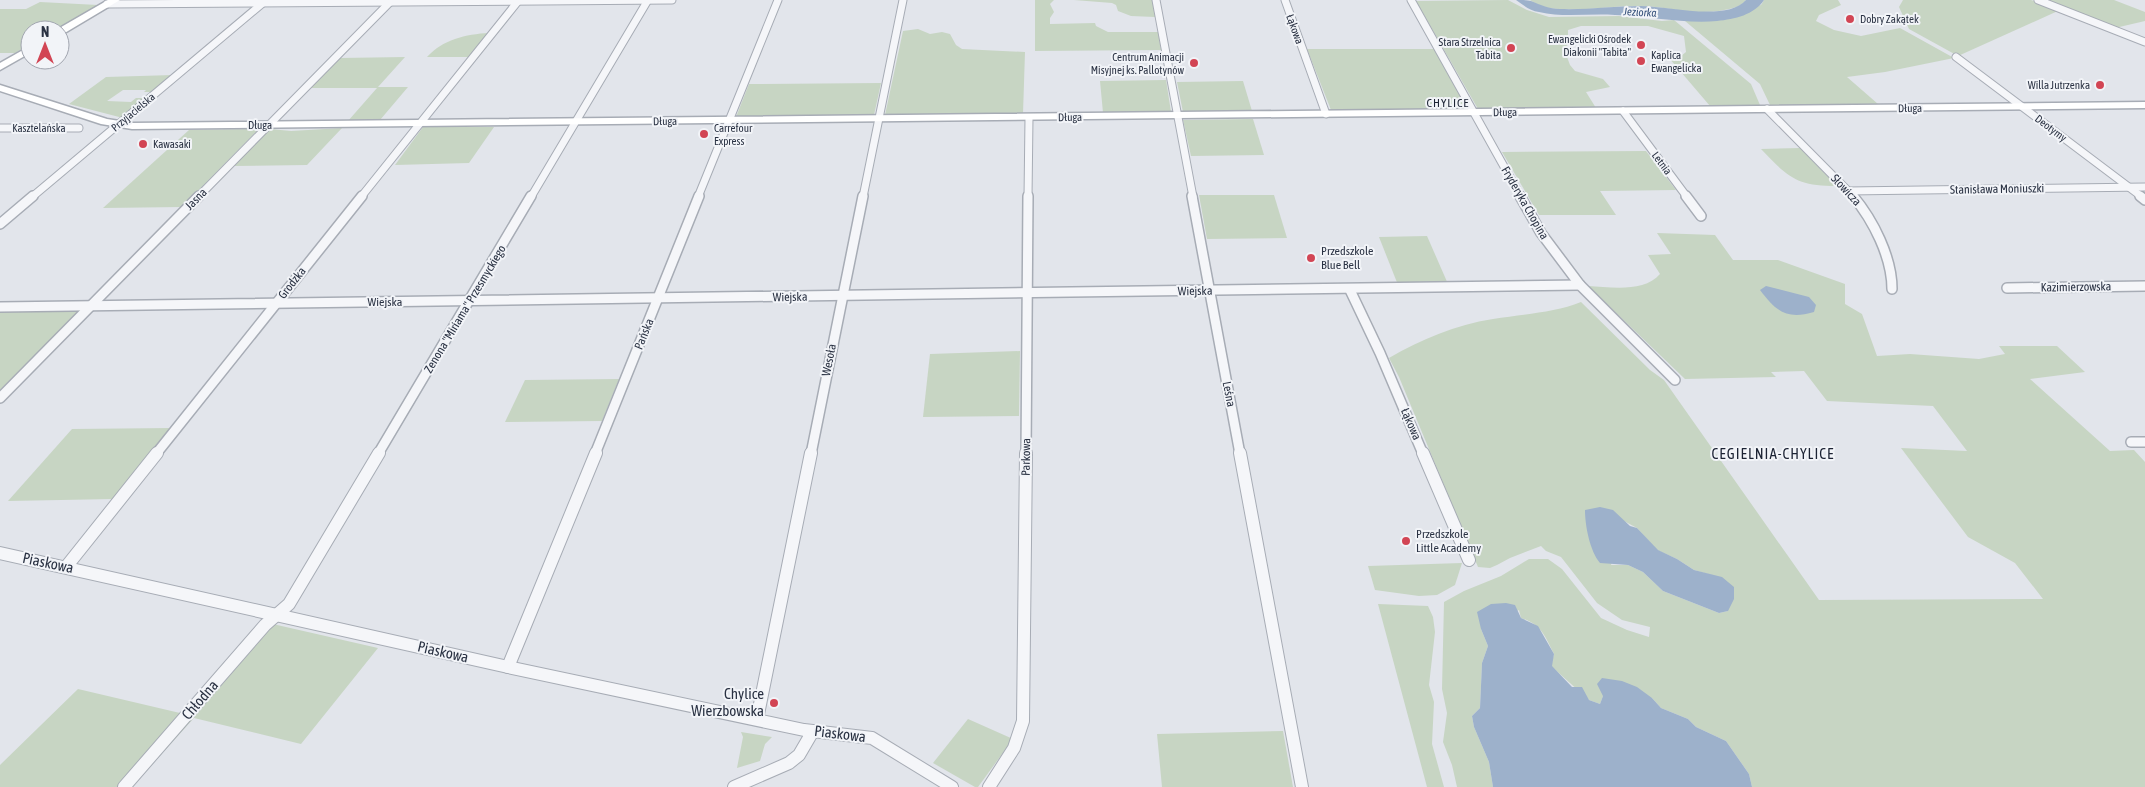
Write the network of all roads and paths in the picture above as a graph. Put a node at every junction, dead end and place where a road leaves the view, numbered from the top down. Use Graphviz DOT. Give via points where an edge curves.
graph roads {
  1 [pos="648,0"];
  2 [pos="672,0"];
  3 [pos="778,0"];
  4 [pos="903,0"];
  5 [pos="1156,0"];
  6 [pos="1285,0"];
  7 [pos="1411,0"];
  8 [pos="2038,0"];
  9 [pos="391,1"];
  10 [pos="519,1"];
  11 [pos="111,2"];
  12 [pos="265,2"];
  13 [pos="70,26"];
  14 [pos="2145,42"];
  15 [pos="20,55"];
  16 [pos="1956,57"];
  17 [pos="0,67"];
  18 [pos="0,88"];
  19 [pos="2145,105"];
  20 [pos="2023,107"];
  21 [pos="1767,109"];
  22 [pos="1623,111"];
  23 [pos="1474,113"];
  24 [pos="1326,114"];
  25 [pos="1179,116"];
  26 [pos="1028,118"];
  27 [pos="880,119"];
  28 [pos="728,120"];
  29 [pos="576,122"];
  30 [pos="418,124"];
  31 [pos="118,125"];
  32 [pos="269,125"];
  33 [pos="0,128"];
  34 [pos="79,128"];
  35 [pos="2129,187"];
  36 [pos="2145,187"];
  37 [pos="1848,191"];
  38 [pos="2145,200"];
  39 [pos="1701,216"];
  40 [pos="0,224"];
  41 [pos="1580,285"];
  42 [pos="2145,286"];
  43 [pos="2007,288"];
  44 [pos="1892,289"];
  45 [pos="1350,290"];
  46 [pos="1210,291"];
  47 [pos="1028,294"];
  48 [pos="842,296"];
  49 [pos="659,299"];
  50 [pos="470,301"];
  51 [pos="277,303"];
  52 [pos="90,306"];
  53 [pos="0,307"];
  54 [pos="1675,380"];
  55 [pos="0,398"];
  56 [pos="2131,442"];
  57 [pos="2145,442"];
  58 [pos="0,553"];
  59 [pos="1469,560"];
  60 [pos="66,567"];
  61 [pos="278,616"];
  62 [pos="508,666"];
  63 [pos="757,719"];
  64 [pos="813,731"];
  65 [pos="124,787"];
  66 [pos="734,787"];
  67 [pos="952,787"];
  68 [pos="989,787"];
  69 [pos="1302,787"];
  1 -- 2 [label="street"];
  1 -- 10 [label="street"];
  1 -- 29 [label="street, Zenona \"Miriama\" Przesmyckiego"];
  3 -- 28 [label="street, Pańska"];
  4 -- 27 [label="street, Wesoła"];
  5 -- 25 [label="street, Leśna"];
  6 -- 24 [label="street, Łąkowa"];
  7 -- 23 [label="street, Fryderyka Chopina"];
  8 -- 14 [label="street"];
  9 -- 10 [label="street"];
  9 -- 12 [label="street"];
  9 -- 32 [label="street, Jasna"];
  10 -- 30 [label="street, Grodzka"];
  11 -- 12 [label="street"];
  11 -- 13 [label="street"];
  12 -- 31 [label="street, Przyjacielska"];
  15 -- 17 [label="street"];
  16 -- 20 [label="street, Deotymy"];
  18 -- 31 [label="street, Długa"];
  19 -- 20 [label="street, Długa"];
  20 -- 21 [label="street, Długa"];
  20 -- 35 [label="street, Deotymy"];
  21 -- 22 [label="street, Długa"];
  21 -- 37 [label="street, Słowicza"];
  22 -- 23 [label="street, Długa"];
  22 -- 39 [label="street, Letnia"];
  23 -- 24 [label="street, Długa"];
  23 -- 41 [label="street, Fryderyka Chopina" via="1541,233"];
  24 -- 25 [label="street, Długa"];
  25 -- 26 [label="street, Długa"];
  25 -- 46 [label="street, Leśna"];
  26 -- 27 [label="street, Długa"];
  26 -- 47 [label="street, Parkowa"];
  27 -- 28 [label="street, Długa"];
  27 -- 48 [label="street, Wesoła"];
  28 -- 29 [label="street, Długa"];
  28 -- 49 [label="street, Pańska"];
  29 -- 30 [label="street, Długa"];
  29 -- 50 [label="street, Zenona \"Miriama\" Przesmyckiego"];
  30 -- 32 [label="street, Długa"];
  30 -- 51 [label="street, Grodzka"];
  31 -- 32 [label="street, Długa"];
  31 -- 40 [label="street, Przyjacielska"];
  32 -- 52 [label="street, Jasna"];
  33 -- 34 [label="street, Kasztelańska"];
  35 -- 36 [label="street, Stanisława Moniuszki"];
  35 -- 37 [label="street, Stanisława Moniuszki"];
  35 -- 38 [label="street, Deotymy"];
  37 -- 44 [label="street, Słowicza" via="1876,230 1892,277"];
  41 -- 45 [label="street, Wiejska"];
  41 -- 54 [label="street, Fryderyka Chopina"];
  42 -- 43 [label="street, Kazimierzowska"];
  45 -- 46 [label="street, Wiejska"];
  45 -- 59 [label="street, Łąkowa"];
  46 -- 47 [label="street, Wiejska"];
  46 -- 69 [label="street, Leśna"];
  47 -- 48 [label="street, Wiejska"];
  47 -- 68 [label="street, Parkowa" via="1023,721 1015,750"];
  48 -- 49 [label="street, Wiejska"];
  48 -- 63 [label="street, Wesoła"];
  49 -- 50 [label="street, Wiejska"];
  49 -- 62 [label="street, Pańska"];
  50 -- 51 [label="street, Wiejska"];
  50 -- 61 [label="street, Zenona \"Miriama\" Przesmyckiego" via="289,604"];
  51 -- 52 [label="street, Wiejska"];
  51 -- 60 [label="street, Grodzka"];
  52 -- 53 [label="street, Wiejska"];
  52 -- 55 [label="street, Jasna"];
  56 -- 57 [label="street"];
  58 -- 60 [label="street, Piaskowa"];
  60 -- 61 [label="street, Piaskowa"];
  61 -- 62 [label="street, Piaskowa"];
  61 -- 65 [label="street, Chłodna" via="259,633"];
  62 -- 63 [label="street, Piaskowa"];
  63 -- 64 [label="street, Piaskowa"];
  64 -- 66 [label="street" via="805,748 789,763"];
  64 -- 67 [label="street, Piaskowa" via="872,738"];
}
